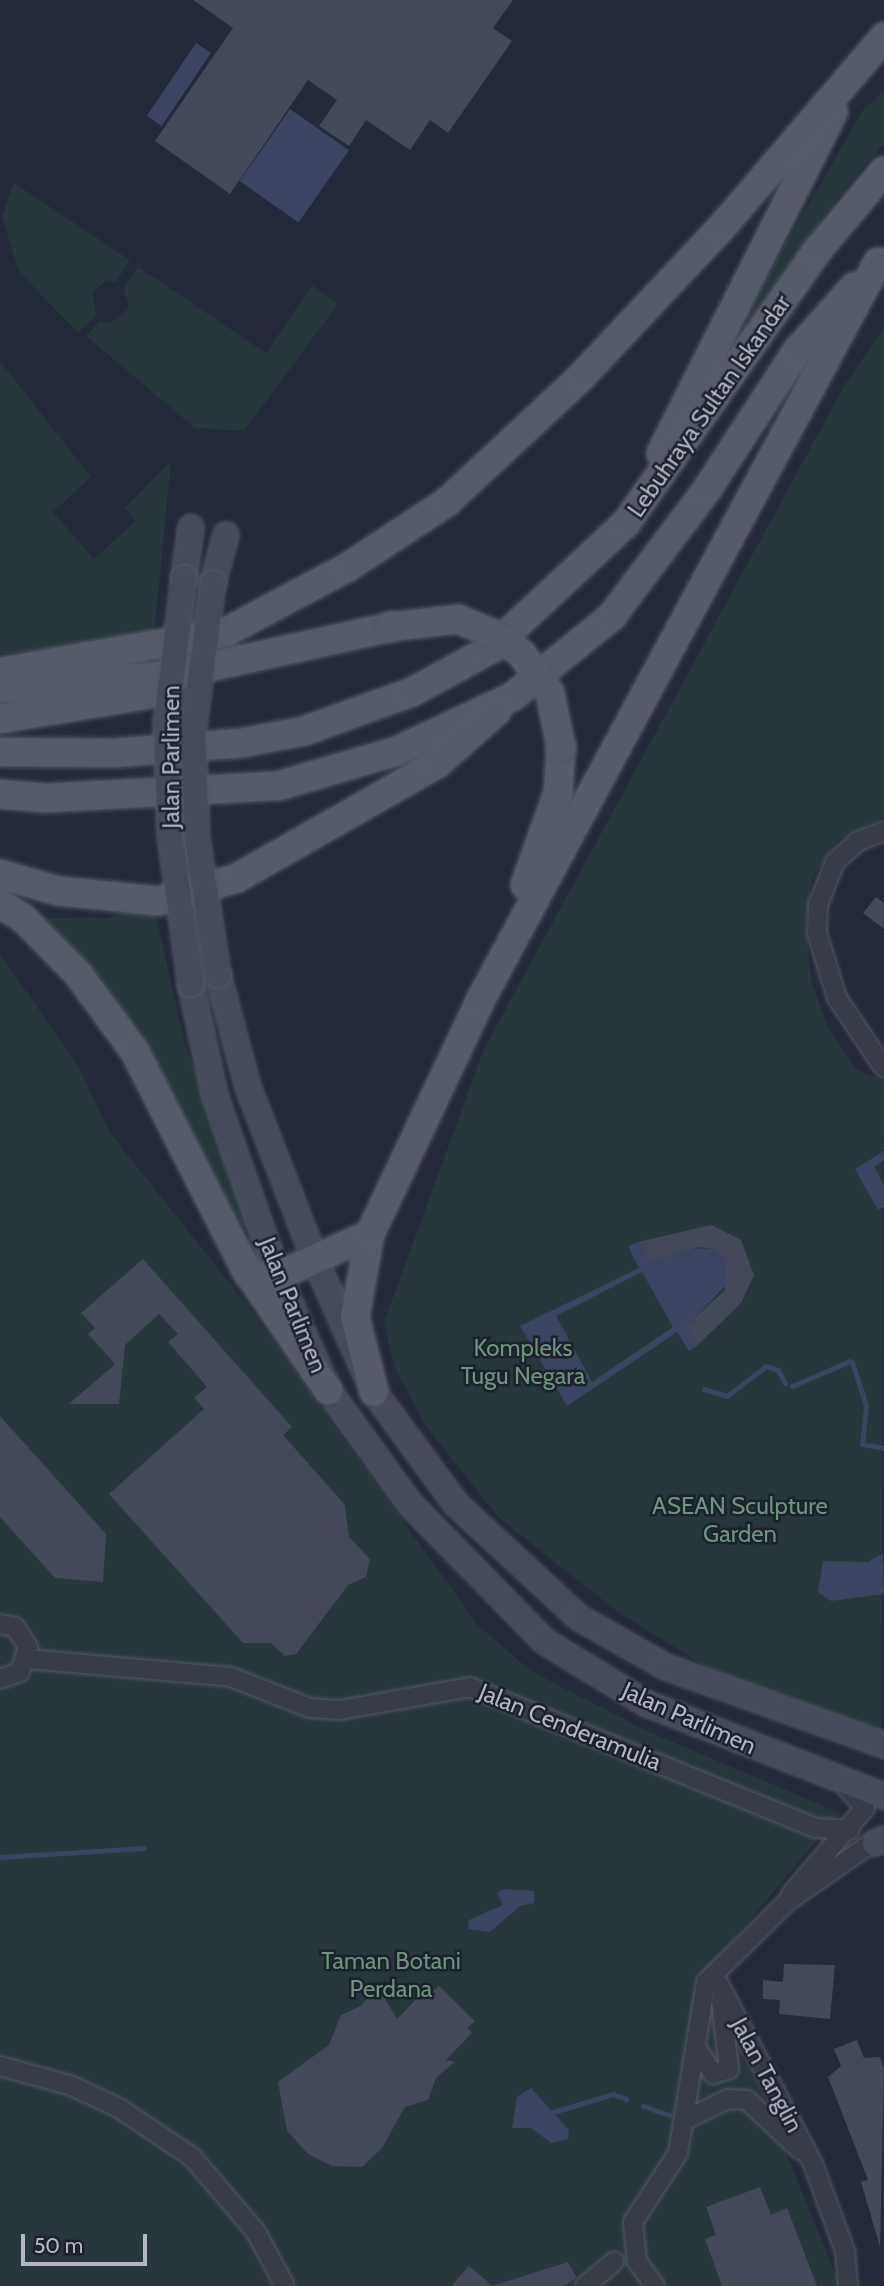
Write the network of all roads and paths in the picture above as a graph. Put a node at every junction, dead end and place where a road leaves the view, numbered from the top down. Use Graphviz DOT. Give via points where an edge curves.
graph roads {
  1 [pos="884,37"];
  2 [pos="855,69"];
  3 [pos="884,170"];
  4 [pos="881,258"];
  5 [pos="191,527"];
  6 [pos="226,535"];
  7 [pos="185,568"];
  8 [pos="216,573"];
  9 [pos="539,610"];
  10 [pos="265,656"];
  11 [pos="0,672"];
  12 [pos="0,688"];
  13 [pos="512,697"];
  14 [pos="0,719"];
  15 [pos="0,752"];
  16 [pos="0,794"];
  17 [pos="884,831"];
  18 [pos="0,874"];
  19 [pos="0,904"];
  20 [pos="481,999"];
  21 [pos="884,1068"];
  22 [pos="248,1087"];
  23 [pos="215,1096"];
  24 [pos="370,1234"];
  25 [pos="315,1260"];
  26 [pos="248,1274"];
  27 [pos="278,1276"];
  28 [pos="328,1390"];
  29 [pos="374,1392"];
  30 [pos="0,1624"];
  31 [pos="27,1659"];
  32 [pos="0,1679"];
  33 [pos="884,1745"];
  34 [pos="830,1778"];
  35 [pos="884,1796"];
  36 [pos="815,1828"];
  37 [pos="850,1830"];
  38 [pos="881,1839"];
  39 [pos="820,1863"];
  40 [pos="789,1901"];
  41 [pos="717,1977"];
  42 [pos="697,2049"];
  43 [pos="0,2066"];
  44 [pos="687,2119"];
  45 [pos="814,2166"];
  46 [pos="614,2262"];
  47 [pos="285,2286"];
  48 [pos="585,2286"];
  49 [pos="655,2286"];
  50 [pos="848,2286"];
  1 -- 2 [label="main road"];
  2 -- 9 [label="main road" via="664,449"];
  2 -- 11 [label="main road" via="703,247 581,377 447,502 348,567 226,632"];
  3 -- 9 [label="main road, Lebuhraya Sultan Iskandar" via="817,251 663,477"];
  4 -- 13 [label="main road, Lebuhraya Sultan Iskandar" via="797,351 708,488 611,616"];
  4 -- 20 [label="main road"];
  5 -- 7 [label="street, Jalan Parlimen"];
  6 -- 8 [label="street, Jalan Parlimen"];
  7 -- 8 [label="street"];
  7 -- 23 [label="street, Jalan Parlimen, bridge" via="166,723 171,848 191,985"];
  8 -- 22 [label="street, Jalan Parlimen, bridge" via="193,732 197,839 218,975"];
  9 -- 15 [label="main road, Lebuhraya Sultan Iskandar" via="491,649 412,692 304,731 152,750"];
  10 -- 12 [label="main road" via="76,687"];
  10 -- 14 [label="main road" via="97,706"];
  10 -- 20 [label="main road, bridge" via="390,626 458,619 496,635 521,653 550,693 561,747 558,793"];
  13 -- 16 [label="main road, Lebuhraya Sultan Iskandar" via="397,751 278,786 46,798"];
  13 -- 18 [label="main road" via="437,764 237,878 159,901 58,891"];
  17 -- 21 [label="street" via="857,842 835,862 818,905 817,933 837,998"];
  19 -- 26 [label="main road" via="22,917 78,974 135,1052"];
  20 -- 24 [label="main road"];
  22 -- 23 [label="street"];
  22 -- 25 [label="street, Jalan Parlimen"];
  23 -- 27 [label="street, Jalan Parlimen"];
  24 -- 25 [label="main road"];
  24 -- 29 [label="main road" via="355,1317"];
  25 -- 27 [label="main road"];
  25 -- 29 [label="street, Jalan Parlimen"];
  26 -- 27 [label="main road"];
  26 -- 28 [label="main road"];
  27 -- 28 [label="street, Jalan Parlimen"];
  28 -- 34 [label="street, Jalan Parlimen" via="410,1504 544,1641 645,1703"];
  29 -- 33 [label="street, Jalan Parlimen" via="456,1504 578,1617 666,1667"];
  30 -- 31 [label="street" via="23,1636"];
  31 -- 32 [label="street" via="20,1672"];
  31 -- 36 [label="street, Jalan Cenderamulia" via="231,1677 320,1708 470,1687"];
  34 -- 35 [label="street, Jalan Parlimen"];
  34 -- 37 [label="street" via="862,1799 865,1808"];
  36 -- 37 [label="street, Jalan Cenderamulia"];
  36 -- 39 [label="street"];
  37 -- 39 [label="street"];
  38 -- 40 [label="street"];
  39 -- 40 [label="street"];
  40 -- 41 [label="street"];
  41 -- 42 [label="street" via="706,1982"];
  41 -- 42 [label="street" via="729,2069 713,2074"];
  41 -- 45 [label="street, Jalan Tanglin"];
  42 -- 44 [label="street"];
  43 -- 47 [label="street" via="72,2086 119,2108 192,2157 256,2232"];
  44 -- 45 [label="street, Jalan Tanglin" via="728,2099 747,2100"];
  44 -- 49 [label="street" via="667,2175 633,2222 637,2261"];
  45 -- 50 [label="street, Jalan Tanglin" via="845,2251"];
  46 -- 48 [label="street"];
}
